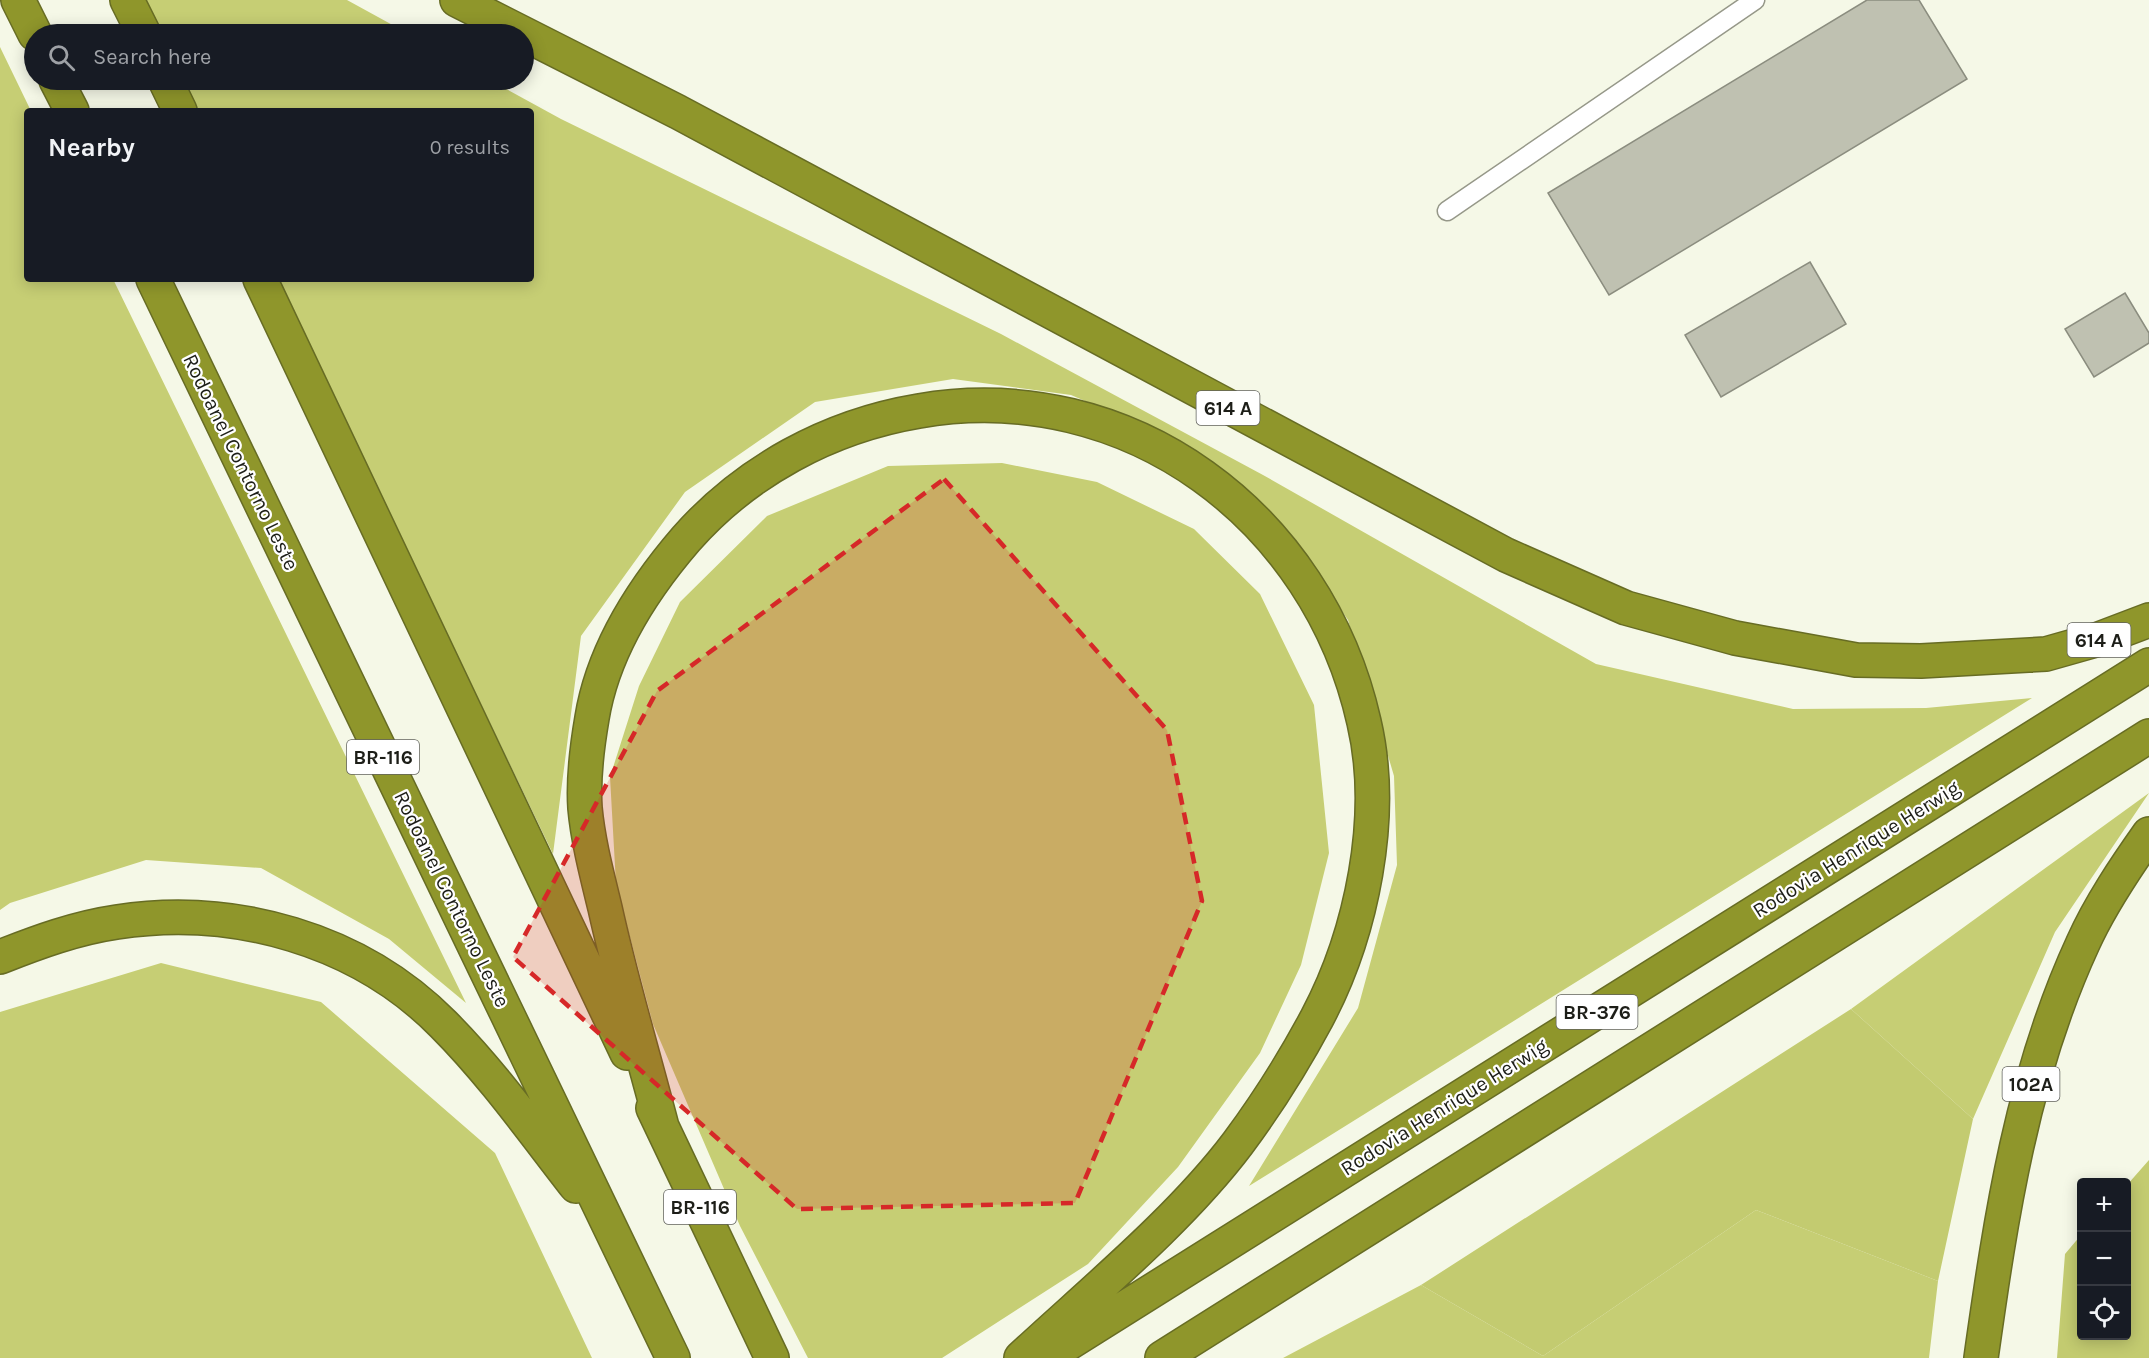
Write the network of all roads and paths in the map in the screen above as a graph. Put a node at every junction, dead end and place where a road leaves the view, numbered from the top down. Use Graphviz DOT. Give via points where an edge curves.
graph roads {
  1 [pos="18,0"];
  2 [pos="128,0"];
  3 [pos="457,0"];
  4 [pos="1755,0"];
  5 [pos="30,24"];
  6 [pos="139,24"];
  7 [pos="504,24"];
  8 [pos="534,39"];
  9 [pos="62,90"];
  10 [pos="170,90"];
  11 [pos="71,108"];
  12 [pos="179,108"];
  13 [pos="1447,212"];
  14 [pos="154,282"];
  15 [pos="261,282"];
  16 [pos="2149,620"];
  17 [pos="2149,665"];
  18 [pos="2149,736"];
  19 [pos="2149,834"];
  20 [pos="0,957"];
  21 [pos="662,1127"];
  22 [pos="614,1234"];
  23 [pos="667,1346"];
  24 [pos="772,1358"];
  25 [pos="1021,1358"];
  26 [pos="1045,1358"];
  27 [pos="1162,1358"];
  28 [pos="1981,1358"];
  1 -- 5 [label="highway"];
  2 -- 6 [label="highway"];
  3 -- 7 [label="highway, 614 A"];
  4 -- 13 [label="lane"];
  8 -- 16 [label="highway, 614 A" via="678,112 1506,555 1626,608 1735,638 1856,660 1921,661 2046,654"];
  9 -- 11 [label="highway"];
  10 -- 12 [label="highway"];
  14 -- 22 [label="highway, Rodoanel Contorno Leste / BR-116"];
  15 -- 21 [label="highway, BR-116"];
  17 -- 26 [label="highway, Rodovia Henrique Herwig / BR-376"];
  18 -- 27 [label="highway, BR-376"];
  19 -- 28 [label="highway, 102A" via="2083,941 2052,1016 2026,1101 2008,1180"];
  20 -- 22 [label="highway" via="58,935 117,921 174,918 233,920 293,933 334,951 403,989 443,1023"];
  21 -- 24 [label="highway, BR-116"];
  21 -- 25 [label="highway" via="610,930 585,807 593,709 608,662 632,611 669,559 707,515 759,473 828,435 885,416 956,404 1017,406 1081,417 1132,435 1206,476 1251,516 1288,557 1319,603 1344,655 1365,723 1372,786 1371,831 1363,886 1345,950 1320,1013 1236,1146 1180,1209"];
  22 -- 23 [label="highway, Rodoanel Contorno Leste / BR-116"];
}
